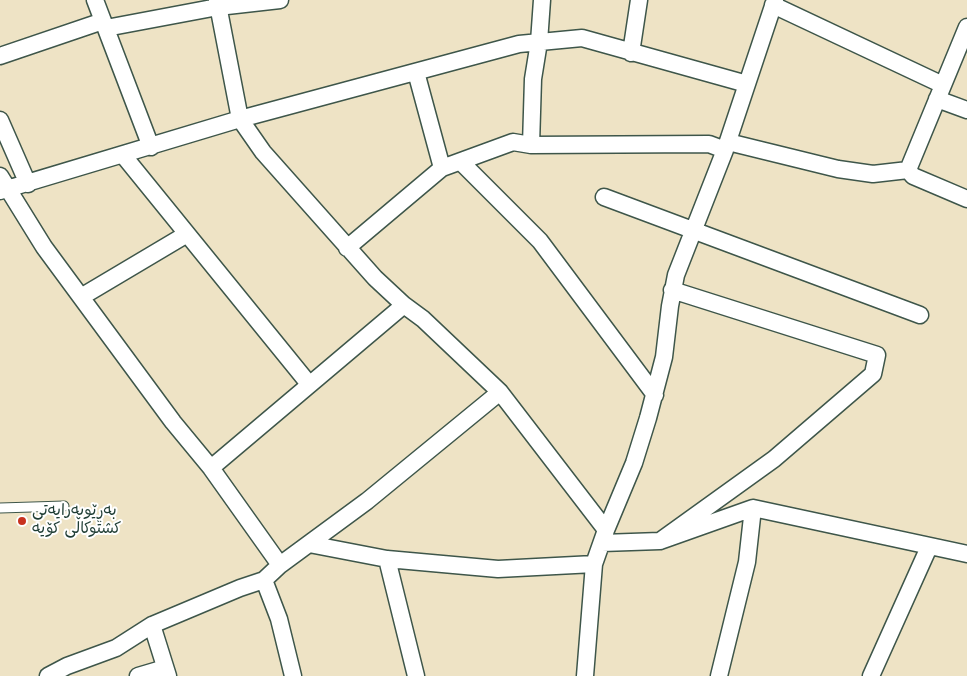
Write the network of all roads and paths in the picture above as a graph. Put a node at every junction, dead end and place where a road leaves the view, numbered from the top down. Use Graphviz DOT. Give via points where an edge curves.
graph roads {
  1 [pos="95,0"];
  2 [pos="280,0"];
  3 [pos="542,0"];
  4 [pos="639,0"];
  5 [pos="774,2"];
  6 [pos="217,4"];
  7 [pos="105,24"];
  8 [pos="967,27"];
  9 [pos="539,42"];
  10 [pos="631,53"];
  11 [pos="0,56"];
  12 [pos="416,72"];
  13 [pos="748,84"];
  14 [pos="940,92"];
  15 [pos="967,110"];
  16 [pos="240,119"];
  17 [pos="0,120"];
  18 [pos="531,145"];
  19 [pos="726,146"];
  20 [pos="151,147"];
  21 [pos="123,155"];
  22 [pos="461,162"];
  23 [pos="442,168"];
  24 [pos="908,170"];
  25 [pos="28,184"];
  26 [pos="2,185"];
  27 [pos="604,197"];
  28 [pos="967,199"];
  29 [pos="693,230"];
  30 [pos="187,234"];
  31 [pos="347,248"];
  32 [pos="672,290"];
  33 [pos="81,297"];
  34 [pos="404,305"];
  35 [pos="920,315"];
  36 [pos="309,384"];
  37 [pos="500,392"];
  38 [pos="654,395"];
  39 [pos="211,468"];
  40 [pos="64,506"];
  41 [pos="0,508"];
  42 [pos="754,508"];
  43 [pos="604,536"];
  44 [pos="660,541"];
  45 [pos="309,544"];
  46 [pos="929,547"];
  47 [pos="967,554"];
  48 [pos="387,559"];
  49 [pos="594,564"];
  50 [pos="280,565"];
  51 [pos="264,580"];
  52 [pos="152,625"];
  53 [pos="69,671"];
  54 [pos="167,672"];
  55 [pos="48,676"];
  56 [pos="138,676"];
  57 [pos="293,676"];
  58 [pos="416,676"];
  59 [pos="585,676"];
  60 [pos="719,676"];
  61 [pos="871,676"];
  1 -- 7 [label="street"];
  2 -- 6 [label="street"];
  3 -- 9 [label="street"];
  4 -- 10 [label="street"];
  5 -- 13 [label="street"];
  5 -- 14 [label="street"];
  6 -- 7 [label="street"];
  6 -- 16 [label="street"];
  7 -- 11 [label="street"];
  7 -- 20 [label="street"];
  8 -- 14 [label="street"];
  9 -- 10 [label="street" via="582,38"];
  9 -- 12 [label="street" via="518,44"];
  9 -- 18 [label="street" via="533,79"];
  10 -- 13 [label="street"];
  12 -- 16 [label="street"];
  12 -- 23 [label="street"];
  13 -- 19 [label="street"];
  14 -- 15 [label="street"];
  14 -- 24 [label="street"];
  16 -- 20 [label="street"];
  16 -- 31 [label="street" via="262,152"];
  17 -- 25 [label="street"];
  18 -- 19 [label="street"];
  18 -- 22 [label="street" via="513,142"];
  19 -- 24 [label="street" via="873,174"];
  19 -- 29 [label="street"];
  20 -- 21 [label="street"];
  21 -- 25 [label="street"];
  21 -- 30 [label="street"];
  22 -- 23 [label="street"];
  22 -- 38 [label="street" via="540,241"];
  23 -- 31 [label="street"];
  24 -- 28 [label="street" via="913,176"];
  25 -- 26 [label="street"];
  26 -- 33 [label="street"];
  27 -- 29 [label="street"];
  29 -- 32 [label="street"];
  29 -- 35 [label="street"];
  30 -- 33 [label="street"];
  30 -- 36 [label="street"];
  31 -- 34 [label="street"];
  32 -- 38 [label="street" via="666,347"];
  32 -- 44 [label="street" via="877,355 873,374 774,459"];
  33 -- 39 [label="street"];
  34 -- 36 [label="street"];
  34 -- 37 [label="street" via="423,318"];
  36 -- 39 [label="street"];
  37 -- 43 [label="street"];
  37 -- 45 [label="street"];
  38 -- 43 [label="street" via="634,463"];
  39 -- 50 [label="street"];
  40 -- 41 [label="lane"];
  42 -- 44 [label="street"];
  42 -- 46 [label="street"];
  42 -- 60 [label="street" via="747,562"];
  43 -- 44 [label="street"];
  43 -- 49 [label="street"];
  45 -- 48 [label="street"];
  45 -- 50 [label="street"];
  46 -- 47 [label="street"];
  46 -- 61 [label="street"];
  48 -- 49 [label="street" via="498,569"];
  48 -- 58 [label="street"];
  49 -- 59 [label="street"];
  50 -- 51 [label="street"];
  51 -- 52 [label="street"];
  51 -- 57 [label="street" via="279,619"];
  52 -- 53 [label="street" via="116,648"];
  52 -- 54 [label="street"];
  53 -- 55 [label="street"];
  54 -- 56 [label="street"];
}
